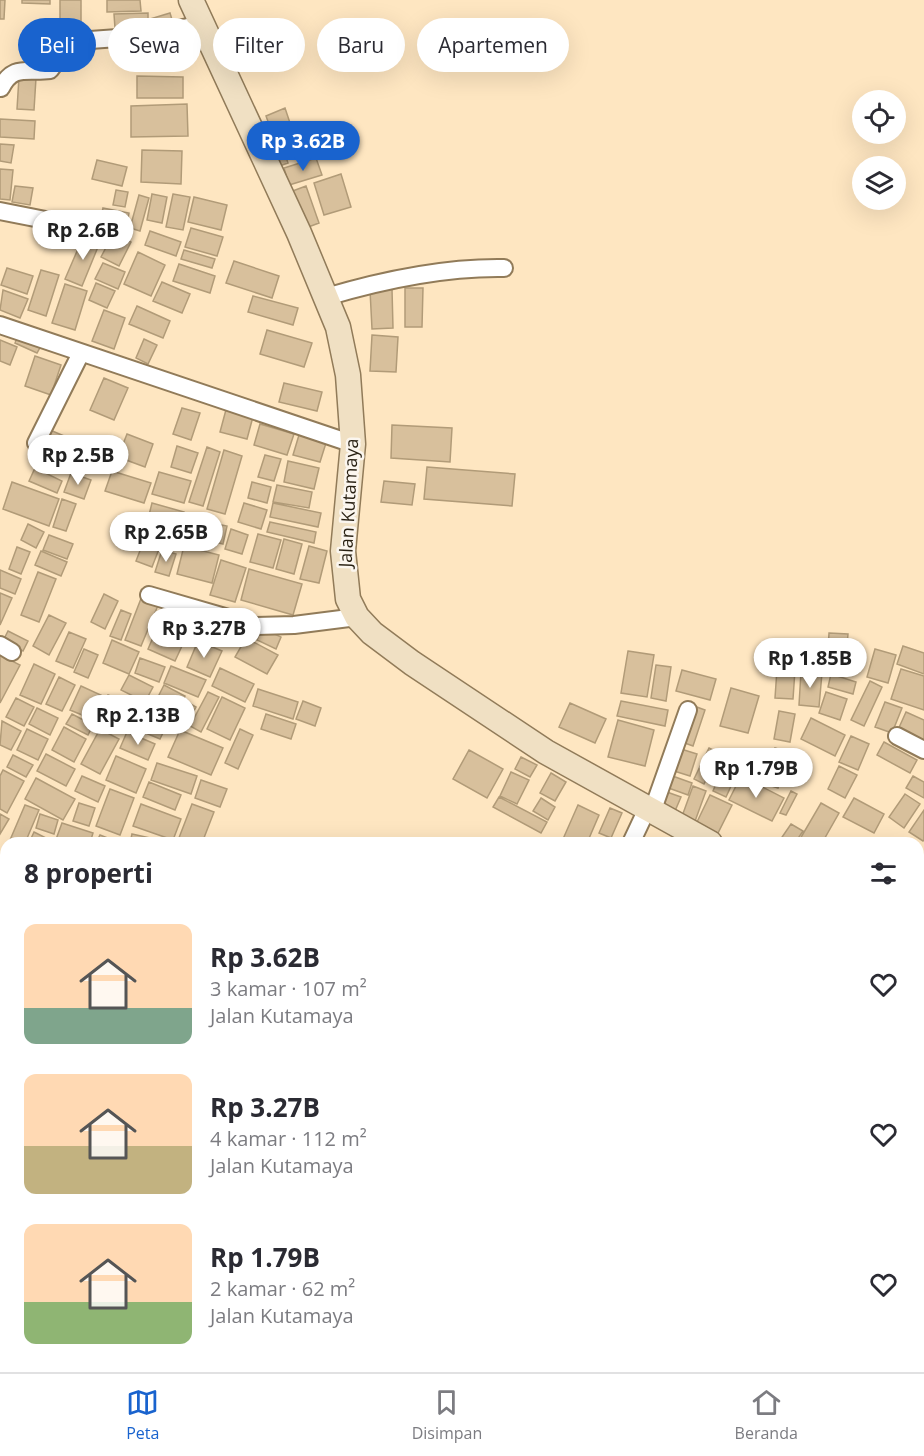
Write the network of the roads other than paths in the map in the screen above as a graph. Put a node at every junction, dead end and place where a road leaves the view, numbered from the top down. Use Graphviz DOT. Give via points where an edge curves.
graph roads {
  1 [pos="192,0"];
  2 [pos="202,24"];
  3 [pos="1,88"];
  4 [pos="0,211"];
  5 [pos="91,229"];
  6 [pos="504,267"];
  7 [pos="326,297"];
  8 [pos="0,325"];
  9 [pos="81,353"];
  10 [pos="36,443"];
  11 [pos="353,444"];
  12 [pos="149,595"];
  13 [pos="357,617"];
  14 [pos="688,710"];
  15 [pos="897,736"];
  16 [pos="924,750"];
  17 [pos="649,811"];
  18 [pos="634,837"];
  19 [pos="699,837"];
  1 -- 2 [label="main road, Jalan Kutamaya"];
  2 -- 3 [label="street" via="146,36 67,40 56,47 50,70 14,72"];
  2 -- 7 [label="main road, Jalan Kutamaya"];
  4 -- 5 [label="street"];
  6 -- 7 [label="street" via="377,282"];
  7 -- 11 [label="main road, Jalan Kutamaya" via="338,327 348,375"];
  8 -- 9 [label="street"];
  9 -- 10 [label="street"];
  9 -- 11 [label="street"];
  11 -- 13 [label="main road, Jalan Kutamaya" via="343,551 348,599"];
  12 -- 13 [label="street" via="256,626"];
  13 -- 17 [label="main road, Jalan Kutamaya" via="411,663 546,752"];
  14 -- 17 [label="street"];
  15 -- 16 [label="street"];
  17 -- 18 [label="street"];
  17 -- 19 [label="main road, Jalan Kutamaya"];
}
